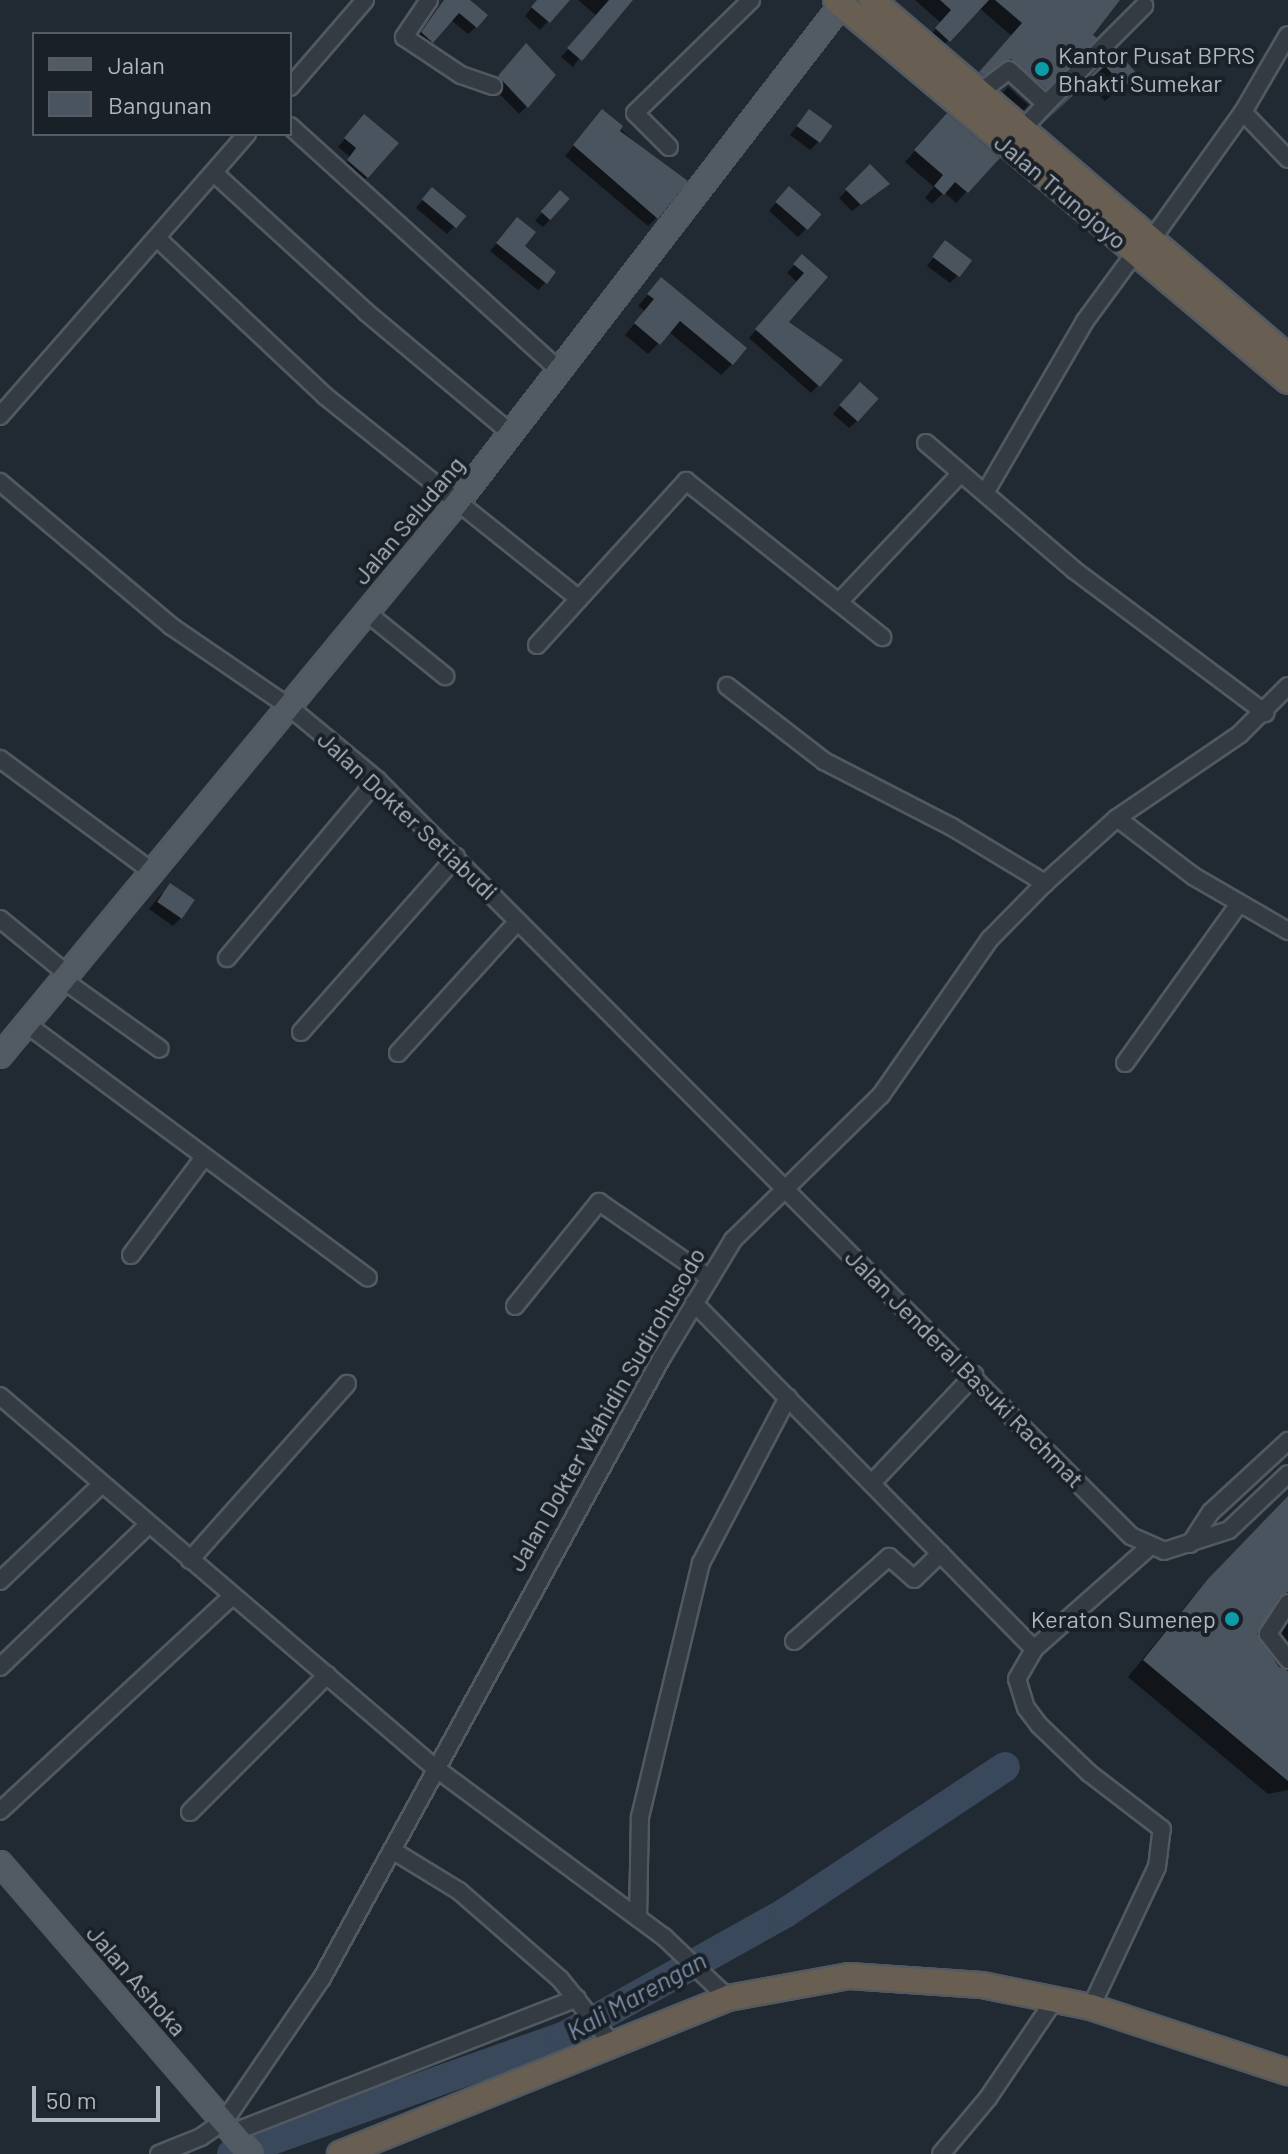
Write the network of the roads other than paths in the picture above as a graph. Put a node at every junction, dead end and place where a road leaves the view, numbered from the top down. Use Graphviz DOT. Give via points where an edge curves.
graph roads {
  1 [pos="365,0"];
  2 [pos="429,0"];
  3 [pos="751,0"];
  4 [pos="872,0"];
  5 [pos="841,2"];
  6 [pos="1144,6"];
  7 [pos="1288,35"];
  8 [pos="292,85"];
  9 [pos="493,86"];
  10 [pos="980,92"];
  11 [pos="1046,104"];
  12 [pos="1243,112"];
  13 [pos="292,128"];
  14 [pos="1023,129"];
  15 [pos="245,136"];
  16 [pos="669,147"];
  17 [pos="1288,159"];
  18 [pos="214,173"];
  19 [pos="158,239"];
  20 [pos="1143,246"];
  21 [pos="1263,346"];
  22 [pos="1288,357"];
  23 [pos="561,372"];
  24 [pos="1288,381"];
  25 [pos="0,416"];
  26 [pos="512,434"];
  27 [pos="926,443"];
  28 [pos="961,473"];
  29 [pos="0,482"];
  30 [pos="985,493"];
  31 [pos="457,503"];
  32 [pos="579,599"];
  33 [pos="840,601"];
  34 [pos="366,612"];
  35 [pos="882,637"];
  36 [pos="537,645"];
  37 [pos="445,676"];
  38 [pos="727,686"];
  39 [pos="1288,686"];
  40 [pos="288,706"];
  41 [pos="1265,713"];
  42 [pos="0,759"];
  43 [pos="377,780"];
  44 [pos="1117,818"];
  45 [pos="456,857"];
  46 [pos="150,870"];
  47 [pos="1045,883"];
  48 [pos="1239,904"];
  49 [pos="0,919"];
  50 [pos="518,921"];
  51 [pos="1288,931"];
  52 [pos="227,958"];
  53 [pos="64,976"];
  54 [pos="25,1023"];
  55 [pos="301,1032"];
  56 [pos="160,1049"];
  57 [pos="398,1053"];
  58 [pos="0,1056"];
  59 [pos="1125,1063"];
  60 [pos="204,1157"];
  61 [pos="784,1186"];
  62 [pos="131,1255"];
  63 [pos="708,1277"];
  64 [pos="368,1278"];
  65 [pos="694,1303"];
  66 [pos="515,1306"];
  67 [pos="974,1375"];
  68 [pos="347,1384"];
  69 [pos="0,1396"];
  70 [pos="788,1397"];
  71 [pos="1288,1441"];
  72 [pos="1288,1474"];
  73 [pos="872,1483"];
  74 [pos="102,1484"];
  75 [pos="148,1525"];
  76 [pos="1190,1544"];
  77 [pos="1148,1548"];
  78 [pos="941,1553"];
  79 [pos="190,1560"];
  80 [pos="0,1581"];
  81 [pos="232,1596"];
  82 [pos="1288,1603"];
  83 [pos="794,1641"];
  84 [pos="1034,1649"];
  85 [pos="1288,1660"];
  86 [pos="0,1667"];
  87 [pos="327,1675"];
  88 [pos="434,1767"];
  89 [pos="0,1811"];
  90 [pos="190,1812"];
  91 [pos="392,1850"];
  92 [pos="0,1863"];
  93 [pos="638,1918"];
  94 [pos="577,1998"];
  95 [pos="728,1998"];
  96 [pos="1055,1999"];
  97 [pos="1091,2007"];
  98 [pos="607,2036"];
  99 [pos="1288,2072"];
  100 [pos="229,2126"];
  101 [pos="159,2154"];
  102 [pos="251,2154"];
  103 [pos="340,2154"];
  104 [pos="941,2154"];
  1 -- 8 [label="street"];
  2 -- 9 [label="street" via="404,37 461,75"];
  3 -- 16 [label="street" via="635,113"];
  4 -- 10 [label="highway, Jalan Trunojoyo"];
  5 -- 20 [label="highway, Jalan Trunojoyo"];
  5 -- 23 [label="main road, Jalan Seludang"];
  6 -- 11 [label="street"];
  7 -- 12 [label="street"];
  10 -- 11 [label="street" via="1007,68"];
  10 -- 14 [label="highway, Jalan Trunojoyo"];
  11 -- 14 [label="street"];
  12 -- 17 [label="street"];
  12 -- 20 [label="street"];
  13 -- 23 [label="street"];
  14 -- 20 [label="highway, Jalan Trunojoyo"];
  15 -- 18 [label="street"];
  18 -- 19 [label="street"];
  18 -- 26 [label="street" via="366,312"];
  19 -- 25 [label="street"];
  19 -- 31 [label="street" via="325,396"];
  20 -- 21 [label="highway, Jalan Trunojoyo"];
  20 -- 30 [label="street" via="1085,321"];
  21 -- 22 [label="highway, Jalan Trunojoyo"];
  21 -- 24 [label="highway, Jalan Trunojoyo"];
  23 -- 26 [label="main road, Jalan Seludang"];
  26 -- 31 [label="main road, Jalan Seludang"];
  27 -- 28 [label="street"];
  28 -- 30 [label="street"];
  28 -- 33 [label="street"];
  29 -- 40 [label="street, Jalan Dokter Setiabudi" via="171,626"];
  30 -- 41 [label="street" via="1074,570"];
  31 -- 32 [label="street"];
  31 -- 34 [label="main road, Jalan Seludang"];
  32 -- 33 [label="street" via="686,481"];
  32 -- 36 [label="street"];
  33 -- 35 [label="street"];
  34 -- 37 [label="street"];
  34 -- 40 [label="main road, Jalan Seludang"];
  38 -- 47 [label="street" via="824,761 952,827"];
  39 -- 41 [label="street, Jalan Dokter Wahidin Sudirohusodo"];
  40 -- 43 [label="street, Jalan Dokter Setiabudi"];
  40 -- 46 [label="main road, Jalan Seludang"];
  41 -- 44 [label="street, Jalan Dokter Wahidin Sudirohusodo"];
  42 -- 46 [label="street"];
  43 -- 45 [label="street, Jalan Dokter Setiabudi"];
  43 -- 52 [label="street"];
  44 -- 47 [label="street, Jalan Dokter Wahidin Sudirohusodo"];
  44 -- 48 [label="street"];
  45 -- 50 [label="street, Jalan Dokter Setiabudi"];
  45 -- 55 [label="street"];
  46 -- 53 [label="main road, Jalan Seludang"];
  47 -- 61 [label="street, Jalan Dokter Wahidin Sudirohusodo" via="990,939 881,1095"];
  48 -- 51 [label="street"];
  48 -- 59 [label="street"];
  49 -- 53 [label="street"];
  50 -- 57 [label="street"];
  50 -- 61 [label="street, Jalan Dokter Setiabudi"];
  53 -- 54 [label="main road, Jalan Seludang"];
  53 -- 56 [label="street"];
  54 -- 58 [label="main road, Jalan Seludang"];
  54 -- 60 [label="street"];
  60 -- 62 [label="street"];
  60 -- 64 [label="street"];
  61 -- 63 [label="street, Jalan Dokter Wahidin Sudirohusodo" via="733,1240"];
  61 -- 67 [label="street, Jalan Jenderal Basuki Rachmat"];
  63 -- 65 [label="street, Jalan Dokter Wahidin Sudirohusodo"];
  63 -- 66 [label="street" via="599,1202"];
  65 -- 70 [label="street"];
  65 -- 88 [label="street, Jalan Dokter Wahidin Sudirohusodo"];
  67 -- 73 [label="street"];
  67 -- 77 [label="street, Jalan Jenderal Basuki Rachmat"];
  68 -- 79 [label="street"];
  69 -- 74 [label="street"];
  70 -- 73 [label="street"];
  70 -- 93 [label="street" via="701,1563 640,1817"];
  71 -- 76 [label="street" via="1211,1512"];
  72 -- 76 [label="street" via="1229,1530"];
  73 -- 78 [label="street"];
  74 -- 75 [label="street"];
  74 -- 80 [label="street"];
  75 -- 79 [label="street"];
  75 -- 86 [label="street"];
  76 -- 77 [label="street" via="1164,1551"];
  77 -- 84 [label="street"];
  78 -- 83 [label="street" via="914,1579 889,1557"];
  78 -- 84 [label="street"];
  79 -- 81 [label="street"];
  81 -- 87 [label="street"];
  81 -- 89 [label="street"];
  82 -- 85 [label="street" via="1268,1634"];
  84 -- 97 [label="street" via="1017,1679 1026,1708 1089,1773 1158,1822 1164,1838 1157,1867"];
  87 -- 88 [label="street"];
  87 -- 90 [label="street"];
  88 -- 91 [label="street, Jalan Dokter Wahidin Sudirohusodo"];
  88 -- 93 [label="street"];
  91 -- 94 [label="street" via="459,1891"];
  91 -- 100 [label="street, Jalan Dokter Wahidin Sudirohusodo" via="322,1978"];
  92 -- 100 [label="main road, Jalan Ashoka"];
  93 -- 95 [label="street" via="687,1956"];
  94 -- 98 [label="street"];
  94 -- 100 [label="street"];
  95 -- 96 [label="highway" via="849,1976 982,1985"];
  95 -- 98 [label="highway"];
  96 -- 97 [label="highway"];
  96 -- 104 [label="street" via="988,2098"];
  97 -- 99 [label="highway"];
  98 -- 103 [label="highway"];
  100 -- 101 [label="street"];
  100 -- 102 [label="main road"];
}
